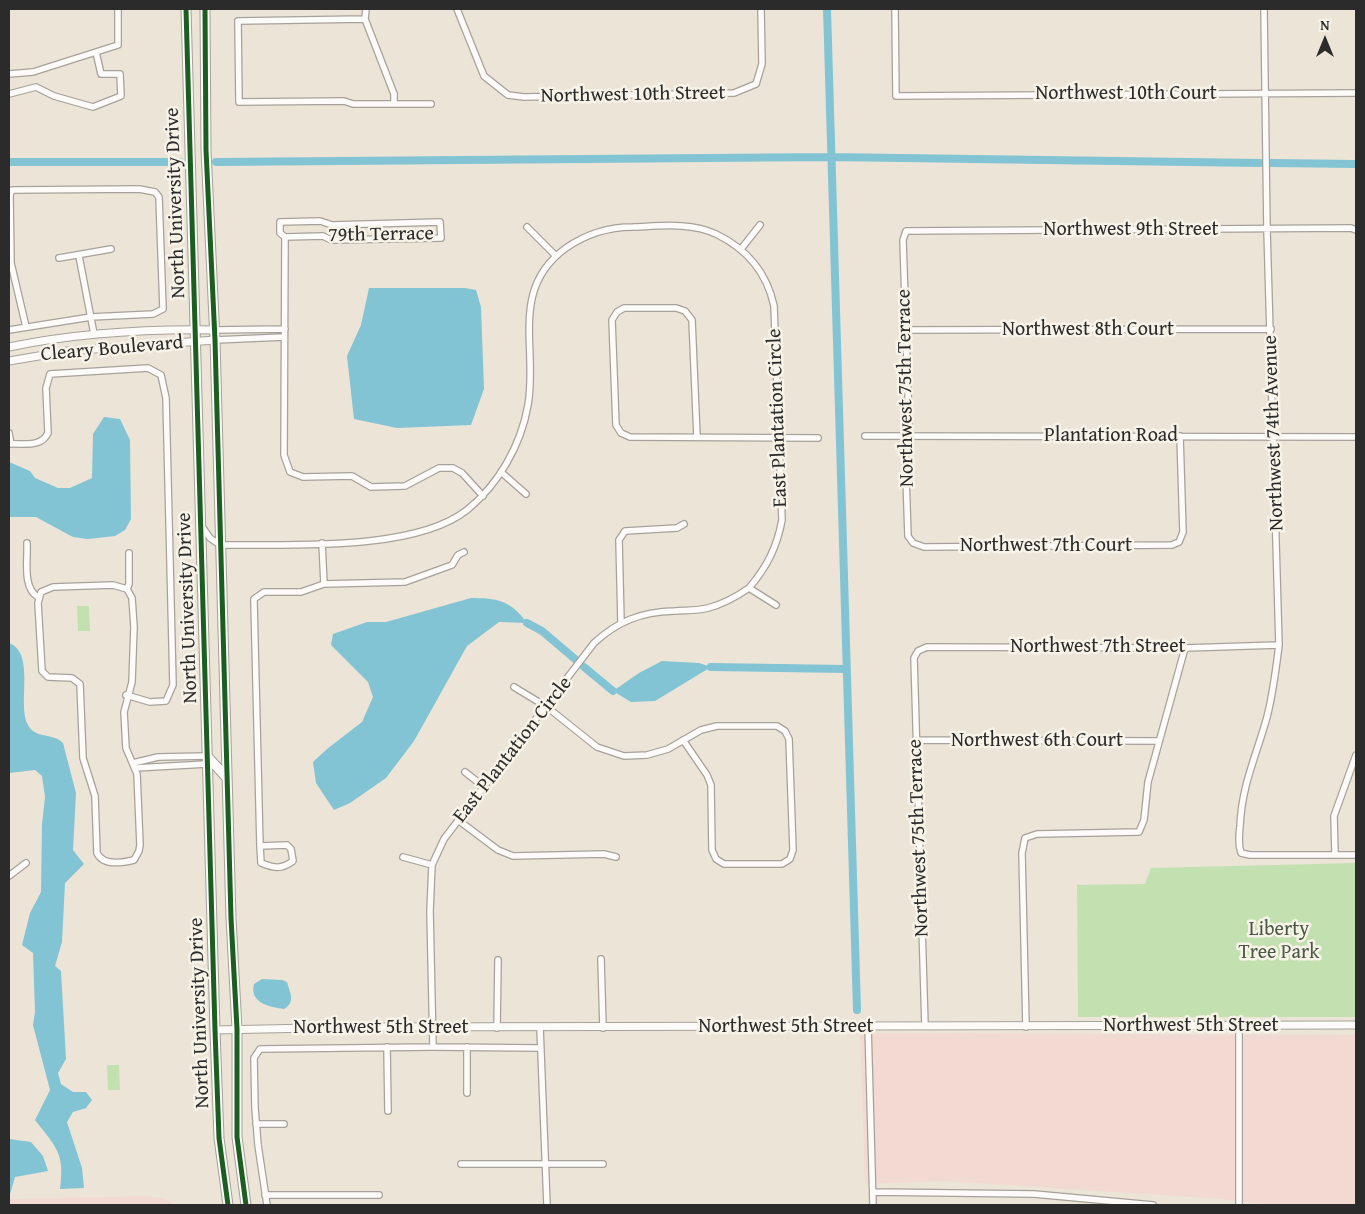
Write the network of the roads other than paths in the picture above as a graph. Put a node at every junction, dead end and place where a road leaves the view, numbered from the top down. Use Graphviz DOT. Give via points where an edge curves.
graph roads {
  1 [pos="118,9"];
  2 [pos="186,9"];
  3 [pos="199,9"];
  4 [pos="204,9"];
  5 [pos="366,9"];
  6 [pos="457,9"];
  7 [pos="761,9"];
  8 [pos="895,9"];
  9 [pos="1264,9"];
  10 [pos="365,19"];
  11 [pos="205,25"];
  12 [pos="96,52"];
  13 [pos="9,74"];
  14 [pos="1264,93"];
  15 [pos="1356,93"];
  16 [pos="9,94"];
  17 [pos="394,103"];
  18 [pos="431,104"];
  19 [pos="760,225"];
  20 [pos="526,227"];
  21 [pos="1267,230"];
  22 [pos="1356,230"];
  23 [pos="906,231"];
  24 [pos="285,237"];
  25 [pos="111,249"];
  26 [pos="741,249"];
  27 [pos="79,256"];
  28 [pos="556,256"];
  29 [pos="59,258"];
  30 [pos="91,317"];
  31 [pos="26,327"];
  32 [pos="285,329"];
  33 [pos="1271,329"];
  34 [pos="9,330"];
  35 [pos="195,330"];
  36 [pos="214,330"];
  37 [pos="906,330"];
  38 [pos="94,334"];
  39 [pos="284,337"];
  40 [pos="215,340"];
  41 [pos="195,342"];
  42 [pos="9,347"];
  43 [pos="9,361"];
  44 [pos="9,433"];
  45 [pos="865,436"];
  46 [pos="907,436"];
  47 [pos="1180,436"];
  48 [pos="1275,436"];
  49 [pos="697,437"];
  50 [pos="781,437"];
  51 [pos="1356,437"];
  52 [pos="818,438"];
  53 [pos="10,444"];
  54 [pos="501,472"];
  55 [pos="526,494"];
  56 [pos="483,496"];
  57 [pos="200,524"];
  58 [pos="684,524"];
  59 [pos="27,543"];
  60 [pos="322,543"];
  61 [pos="913,544"];
  62 [pos="220,545"];
  63 [pos="464,552"];
  64 [pos="129,553"];
  65 [pos="324,584"];
  66 [pos="127,588"];
  67 [pos="749,588"];
  68 [pos="38,597"];
  69 [pos="776,605"];
  70 [pos="621,622"];
  71 [pos="1279,645"];
  72 [pos="1185,648"];
  73 [pos="918,651"];
  74 [pos="514,687"];
  75 [pos="126,696"];
  76 [pos="547,707"];
  77 [pos="683,740"];
  78 [pos="916,740"];
  79 [pos="1158,742"];
  80 [pos="173,756"];
  81 [pos="1356,756"];
  82 [pos="207,760"];
  83 [pos="134,765"];
  84 [pos="173,765"];
  85 [pos="465,772"];
  86 [pos="227,778"];
  87 [pos="483,786"];
  88 [pos="458,820"];
  89 [pos="260,846"];
  90 [pos="1335,855"];
  91 [pos="1356,855"];
  92 [pos="403,857"];
  93 [pos="616,857"];
  94 [pos="26,863"];
  95 [pos="432,865"];
  96 [pos="9,876"];
  97 [pos="601,959"];
  98 [pos="498,960"];
  99 [pos="1356,1025"];
  100 [pos="868,1026"];
  101 [pos="925,1026"];
  102 [pos="1239,1026"];
  103 [pos="540,1027"];
  104 [pos="1026,1027"];
  105 [pos="432,1028"];
  106 [pos="497,1028"];
  107 [pos="603,1028"];
  108 [pos="237,1029"];
  109 [pos="215,1030"];
  110 [pos="387,1047"];
  111 [pos="433,1047"];
  112 [pos="467,1047"];
  113 [pos="540,1048"];
  114 [pos="467,1093"];
  115 [pos="388,1111"];
  116 [pos="256,1124"];
  117 [pos="284,1124"];
  118 [pos="461,1164"];
  119 [pos="603,1164"];
  120 [pos="546,1165"];
  121 [pos="873,1192"];
  122 [pos="265,1195"];
  123 [pos="379,1195"];
  124 [pos="228,1205"];
  125 [pos="246,1205"];
  126 [pos="267,1205"];
  127 [pos="547,1205"];
  128 [pos="873,1205"];
  129 [pos="1153,1205"];
  130 [pos="1239,1205"];
  1 -- 12 [label="street" via="118,45"];
  2 -- 35 [label="main road, North University Drive"];
  3 -- 11 [label="main road" via="200,20"];
  4 -- 11 [label="main road, North University Drive"];
  5 -- 10 [label="street"];
  6 -- 7 [label="street, Northwest 10th Street" via="484,76 508,95 524,97 734,93 756,84 762,64"];
  8 -- 14 [label="street, Northwest 10th Court" via="896,96"];
  9 -- 14 [label="street, Northwest 74th Avenue"];
  10 -- 17 [label="street" via="394,94"];
  10 -- 17 [label="street" via="238,21 239,102"];
  11 -- 36 [label="main road, North University Drive" via="206,150"];
  12 -- 13 [label="street" via="34,72"];
  12 -- 16 [label="street" via="102,74 120,74 121,96 93,106 54,96 36,87"];
  14 -- 15 [label="street, Northwest 10th Court"];
  14 -- 21 [label="street, Northwest 74th Avenue"];
  17 -- 18 [label="street"];
  19 -- 26 [label="street"];
  20 -- 28 [label="street"];
  21 -- 22 [label="street, Northwest 9th Street"];
  21 -- 23 [label="street, Northwest 9th Street"];
  21 -- 33 [label="street, Northwest 74th Avenue"];
  23 -- 37 [label="street, Northwest 75th Terrace" via="903,240"];
  24 -- 24 [label="street, 79th Terrace" via="324,236 331,240 441,238 440,222 332,225 320,221 280,222 280,233"];
  24 -- 32 [label="street"];
  25 -- 27 [label="street"];
  26 -- 28 [label="street, East Plantation Circle" via="709,231 685,226 618,227 577,240"];
  26 -- 50 [label="street, East Plantation Circle" via="758,267 770,287 774,306"];
  27 -- 29 [label="street"];
  27 -- 30 [label="street"];
  28 -- 54 [label="street, East Plantation Circle" via="542,273 532,295 528,403 516,446"];
  30 -- 31 [label="street"];
  30 -- 31 [label="street" via="159,312 163,309 159,197 155,192 139,189 12,190 11,263"];
  30 -- 38 [label="street"];
  31 -- 34 [label="street"];
  32 -- 36 [label="street"];
  32 -- 39 [label="street"];
  33 -- 37 [label="street, Northwest 8th Court"];
  33 -- 48 [label="street, Northwest 74th Avenue"];
  35 -- 36 [label="street, Cleary Boulevard"];
  35 -- 38 [label="street, Cleary Boulevard"];
  35 -- 41 [label="main road, North University Drive"];
  36 -- 40 [label="main road, North University Drive"];
  37 -- 46 [label="street, Northwest 75th Terrace"];
  38 -- 42 [label="street, Cleary Boulevard"];
  39 -- 40 [label="street"];
  39 -- 56 [label="street" via="284,455 290,472 303,477 352,476 371,487 405,486 439,468 453,468"];
  40 -- 41 [label="street, Cleary Boulevard"];
  40 -- 62 [label="main road, North University Drive"];
  41 -- 43 [label="street, Cleary Boulevard" via="68,351"];
  41 -- 57 [label="main road, North University Drive"];
  44 -- 53 [label="street"];
  45 -- 46 [label="street, Plantation Road"];
  46 -- 47 [label="street, Plantation Road"];
  46 -- 61 [label="street, Northwest 75th Terrace" via="908,536"];
  47 -- 48 [label="street, Plantation Road"];
  47 -- 61 [label="street, Northwest 7th Court" via="1183,532 1179,542 1172,546 924,547"];
  48 -- 51 [label="street, Plantation Road"];
  48 -- 71 [label="street, Northwest 74th Avenue"];
  49 -- 49 [label="street" via="692,320 685,311 676,308 624,308 617,312 612,320 616,425 621,433 630,437"];
  49 -- 50 [label="street"];
  50 -- 52 [label="street"];
  50 -- 67 [label="street, East Plantation Circle" via="782,520 778,540 766,569"];
  53 -- 75 [label="street" via="36,444 46,438 46,388 50,374 148,368 161,375 166,398 173,686 166,701 150,702"];
  54 -- 55 [label="street"];
  54 -- 56 [label="street, East Plantation Circle"];
  56 -- 60 [label="street, East Plantation Circle" via="450,521 422,532 389,540"];
  57 -- 62 [label="street"];
  57 -- 82 [label="main road, North University Drive"];
  58 -- 70 [label="street" via="677,528 625,531 620,540"];
  59 -- 68 [label="street" via="28,583"];
  60 -- 62 [label="street, East Plantation Circle"];
  60 -- 65 [label="street"];
  62 -- 86 [label="main road, North University Drive"];
  63 -- 65 [label="street" via="452,565 405,582"];
  64 -- 66 [label="street"];
  65 -- 89 [label="street" via="301,592 264,592 256,596 254,602"];
  66 -- 68 [label="street" via="112,585 53,587"];
  66 -- 75 [label="street" via="132,598 134,627 132,682"];
  67 -- 69 [label="street"];
  67 -- 70 [label="street, East Plantation Circle" via="730,601 707,608 654,612"];
  68 -- 83 [label="street" via="42,671 48,677 72,678 80,684 83,758 95,796 97,852 107,862 134,860 139,851 139,802"];
  70 -- 76 [label="street, East Plantation Circle" via="594,643"];
  71 -- 72 [label="street, Northwest 7th Street"];
  71 -- 90 [label="street, Northwest 74th Avenue" via="1267,717 1246,776 1241,804 1241,853"];
  72 -- 73 [label="street, Northwest 7th Street" via="927,646"];
  72 -- 79 [label="street"];
  73 -- 78 [label="street, Northwest 75th Terrace" via="914,658"];
  74 -- 76 [label="street"];
  75 -- 83 [label="street" via="126,748"];
  76 -- 77 [label="street" via="597,747 624,756 647,755 668,749"];
  76 -- 87 [label="street, East Plantation Circle"];
  77 -- 77 [label="street" via="711,785 712,850 716,859 724,864 782,864 790,859 793,850 789,739 785,731 777,726 717,726"];
  78 -- 79 [label="street, Northwest 6th Court"];
  78 -- 101 [label="street, Northwest 75th Terrace"];
  79 -- 104 [label="street" via="1139,832 1037,834 1025,838 1022,853"];
  80 -- 82 [label="street"];
  80 -- 83 [label="street" via="153,757"];
  80 -- 84 [label="street"];
  81 -- 90 [label="street" via="1334,816"];
  82 -- 84 [label="street"];
  82 -- 86 [label="main road"];
  82 -- 109 [label="main road, North University Drive"];
  83 -- 84 [label="street"];
  85 -- 87 [label="street"];
  86 -- 108 [label="main road, North University Drive"];
  87 -- 88 [label="street, East Plantation Circle"];
  88 -- 93 [label="street" via="498,850 513,856 604,854"];
  88 -- 95 [label="street, East Plantation Circle" via="444,839"];
  89 -- 89 [label="street" via="287,845 293,861 284,867 273,868 261,863"];
  90 -- 91 [label="street"];
  92 -- 95 [label="street"];
  94 -- 96 [label="street"];
  95 -- 105 [label="street, East Plantation Circle"];
  97 -- 107 [label="street"];
  98 -- 106 [label="street"];
  99 -- 102 [label="street, Northwest 5th Street"];
  100 -- 101 [label="street, Northwest 5th Street"];
  100 -- 107 [label="street, Northwest 5th Street"];
  100 -- 121 [label="street"];
  101 -- 104 [label="street, Northwest 5th Street"];
  102 -- 104 [label="street, Northwest 5th Street"];
  102 -- 130 [label="street"];
  103 -- 106 [label="street, Northwest 5th Street"];
  103 -- 107 [label="street, Northwest 5th Street"];
  103 -- 113 [label="street"];
  105 -- 106 [label="street, Northwest 5th Street"];
  105 -- 108 [label="street, Northwest 5th Street"];
  105 -- 111 [label="street, East Plantation Circle"];
  108 -- 109 [label="street, Northwest 5th Street"];
  108 -- 125 [label="main road, North University Drive" via="237,1137"];
  109 -- 124 [label="main road, North University Drive" via="219,1138"];
  110 -- 111 [label="street"];
  110 -- 115 [label="street"];
  110 -- 116 [label="street" via="260,1049 254,1058"];
  111 -- 112 [label="street"];
  112 -- 113 [label="street"];
  112 -- 114 [label="street"];
  113 -- 120 [label="street"];
  116 -- 117 [label="street"];
  116 -- 122 [label="street"];
  118 -- 120 [label="street"];
  119 -- 120 [label="street"];
  120 -- 127 [label="street"];
  121 -- 128 [label="street"];
  121 -- 129 [label="street" via="1034,1194"];
  122 -- 123 [label="street"];
  122 -- 126 [label="street"];
}
